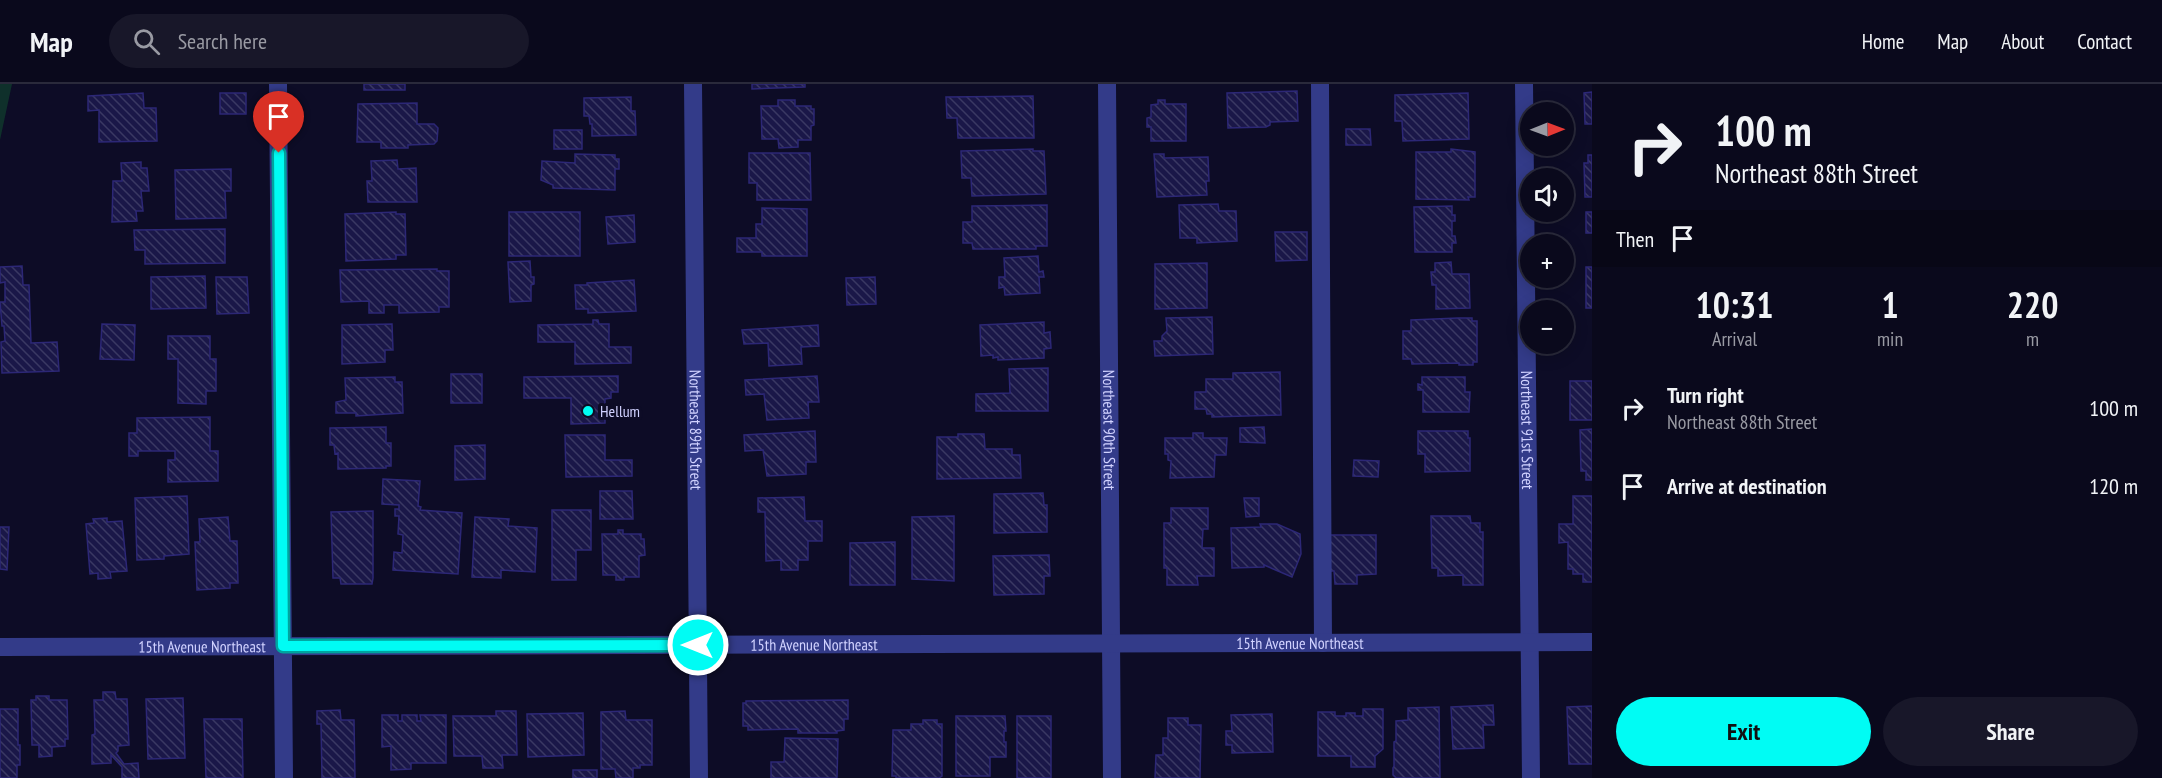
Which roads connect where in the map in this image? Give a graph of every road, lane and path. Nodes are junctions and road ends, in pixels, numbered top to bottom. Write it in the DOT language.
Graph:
graph roads {
  1 [pos="278,84"];
  2 [pos="693,84"];
  3 [pos="1107,84"];
  4 [pos="1320,84"];
  5 [pos="1524,84"];
  6 [pos="1530,642"];
  7 [pos="1592,642"];
  8 [pos="1323,643"];
  9 [pos="1111,644"];
  10 [pos="698,645"];
  11 [pos="283,646"];
  12 [pos="0,647"];
  13 [pos="284,778"];
  14 [pos="699,778"];
  15 [pos="1112,778"];
  16 [pos="1531,778"];
  1 -- 11 [label="street"];
  2 -- 10 [label="street, Northeast 89th Street"];
  3 -- 9 [label="street, Northeast 90th Street"];
  4 -- 8 [label="street"];
  5 -- 6 [label="street, Northeast 91st Street"];
  6 -- 7 [label="street, 15th Avenue Northeast"];
  6 -- 8 [label="street, 15th Avenue Northeast"];
  6 -- 16 [label="street, Northeast 91st Street"];
  8 -- 9 [label="street, 15th Avenue Northeast"];
  9 -- 10 [label="street, 15th Avenue Northeast"];
  9 -- 15 [label="street, Northeast 90th Street"];
  10 -- 11 [label="street, 15th Avenue Northeast"];
  10 -- 14 [label="street, Northeast 89th Street"];
  11 -- 12 [label="street, 15th Avenue Northeast"];
  11 -- 13 [label="street"];
}
